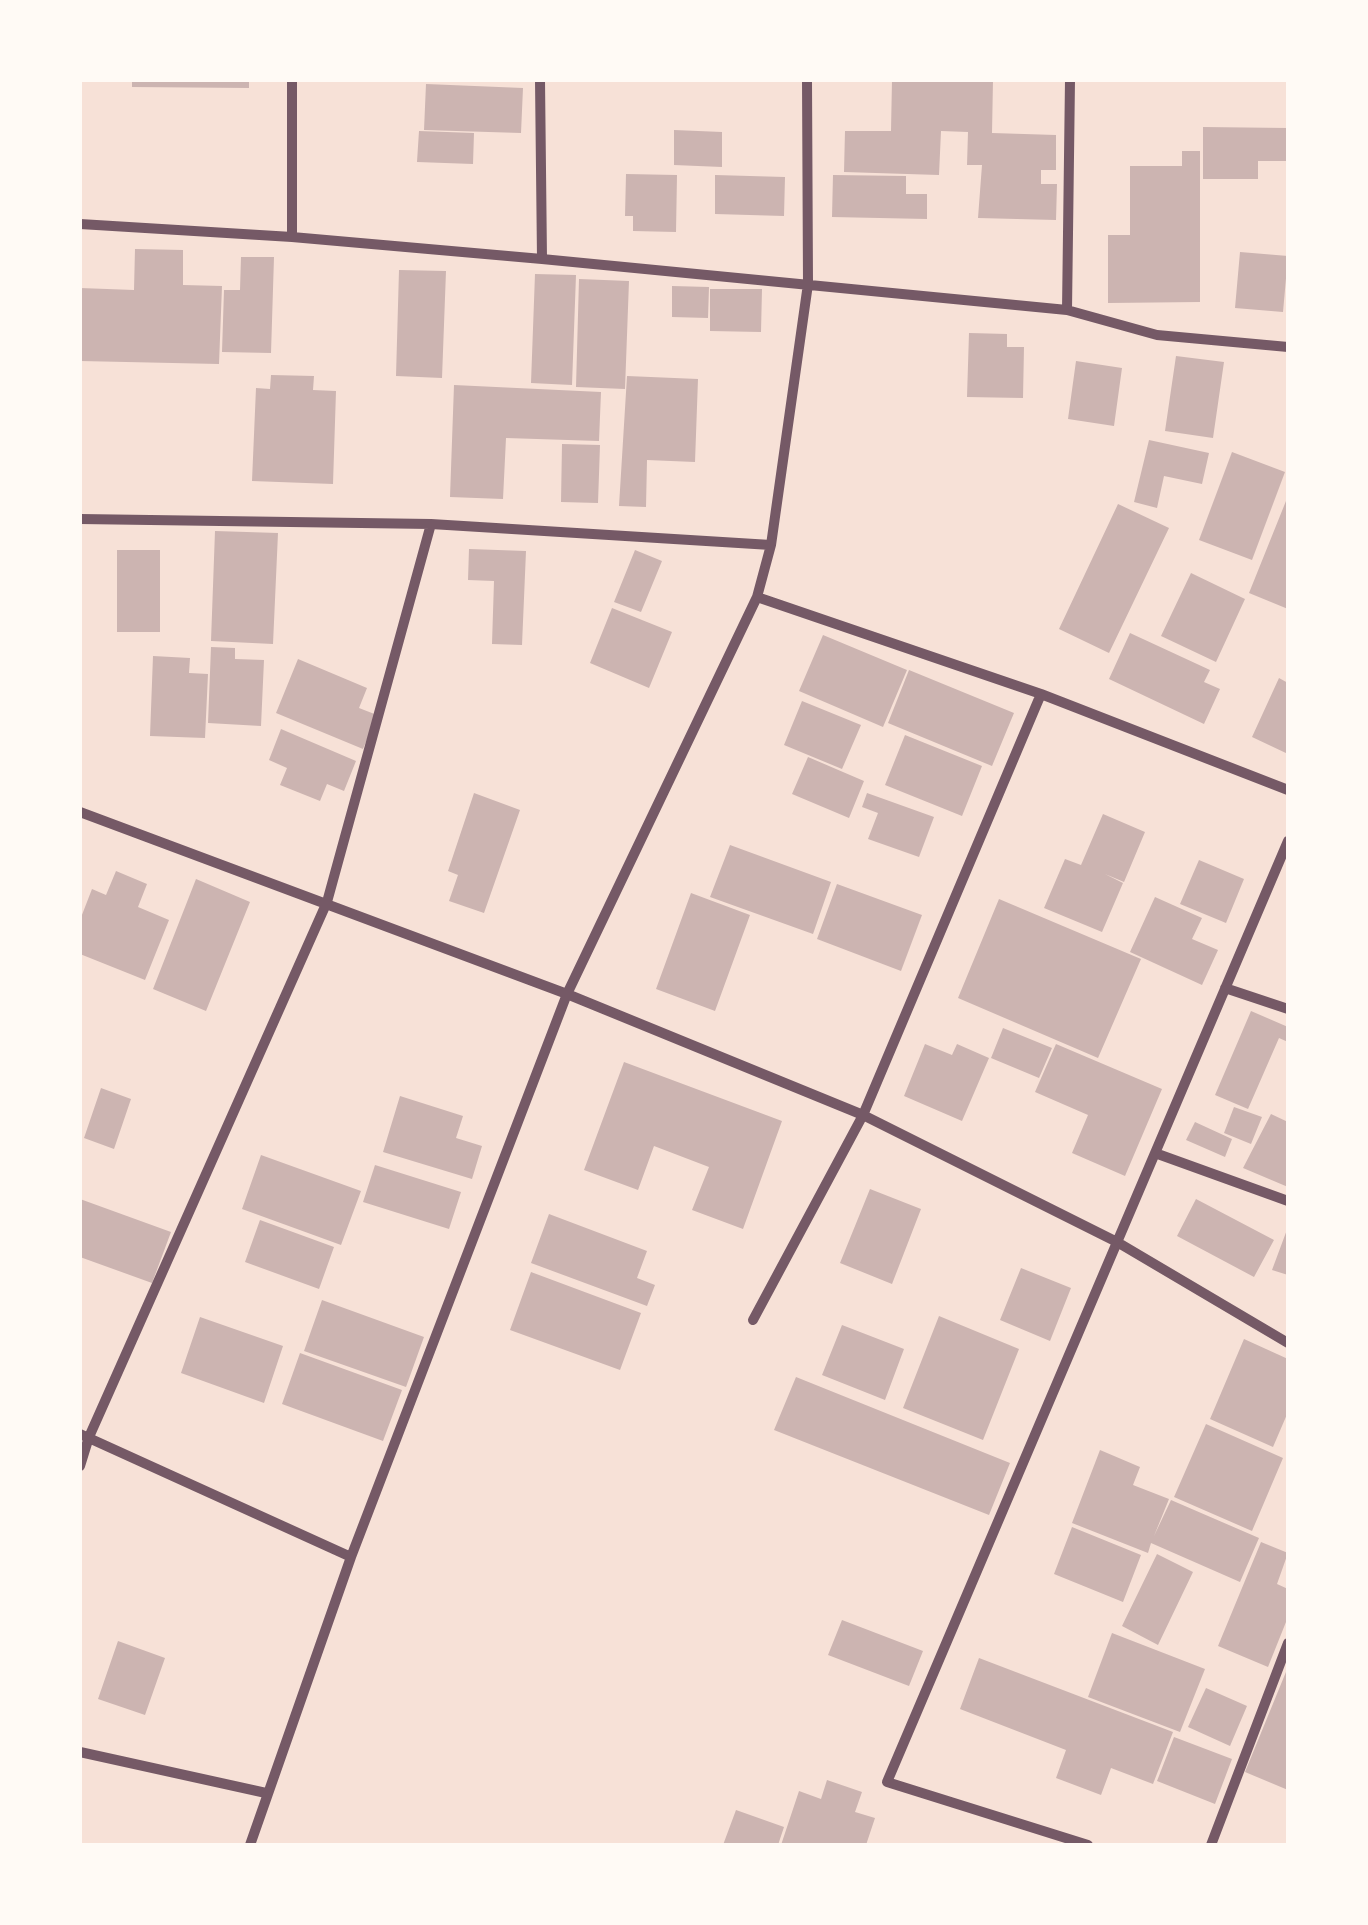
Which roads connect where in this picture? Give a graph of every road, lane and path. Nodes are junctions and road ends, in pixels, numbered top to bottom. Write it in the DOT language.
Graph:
graph roads {
  1 [pos="292,80"];
  2 [pos="540,80"];
  3 [pos="807,80"];
  4 [pos="1070,80"];
  5 [pos="80,224"];
  6 [pos="292,237"];
  7 [pos="542,258"];
  8 [pos="808,284"];
  9 [pos="1067,310"];
  10 [pos="1288,346"];
  11 [pos="80,519"];
  12 [pos="431,524"];
  13 [pos="771,545"];
  14 [pos="757,597"];
  15 [pos="1041,694"];
  16 [pos="1288,790"];
  17 [pos="80,812"];
  18 [pos="1288,841"];
  19 [pos="327,902"];
  20 [pos="1225,988"];
  21 [pos="568,994"];
  22 [pos="1288,1009"];
  23 [pos="863,1115"];
  24 [pos="1155,1153"];
  25 [pos="1288,1201"];
  26 [pos="1117,1242"];
  27 [pos="754,1320"];
  28 [pos="1288,1343"];
  29 [pos="85,1436"];
  30 [pos="80,1466"];
  31 [pos="350,1557"];
  32 [pos="1288,1643"];
  33 [pos="80,1752"];
  34 [pos="266,1793"];
  35 [pos="250,1845"];
  36 [pos="1088,1845"];
  37 [pos="1211,1845"];
  1 -- 6 [label="street"];
  2 -- 7 [label="street"];
  3 -- 8 [label="street"];
  4 -- 9 [label="street"];
  5 -- 6 [label="street"];
  6 -- 7 [label="street"];
  7 -- 8 [label="street"];
  8 -- 9 [label="street"];
  8 -- 13 [label="street"];
  9 -- 10 [label="street"];
  11 -- 12 [label="street"];
  12 -- 13 [label="street"];
  12 -- 19 [label="street"];
  13 -- 14 [label="street"];
  14 -- 15 [label="street"];
  14 -- 21 [label="street"];
  15 -- 16 [label="street"];
  15 -- 23 [label="street"];
  17 -- 19 [label="street"];
  18 -- 20 [label="street"];
  19 -- 21 [label="street"];
  19 -- 29 [label="street"];
  20 -- 22 [label="street"];
  20 -- 24 [label="street"];
  21 -- 23 [label="street"];
  21 -- 31 [label="street"];
  23 -- 26 [label="street"];
  23 -- 27 [label="street"];
  24 -- 25 [label="street"];
  24 -- 26 [label="street"];
  26 -- 28 [label="street"];
  26 -- 36 [label="street"];
  29 -- 30 [label="street"];
  29 -- 31 [label="street"];
  31 -- 34 [label="street"];
  32 -- 37 [label="street"];
  33 -- 34 [label="street"];
  34 -- 35 [label="street"];
}
